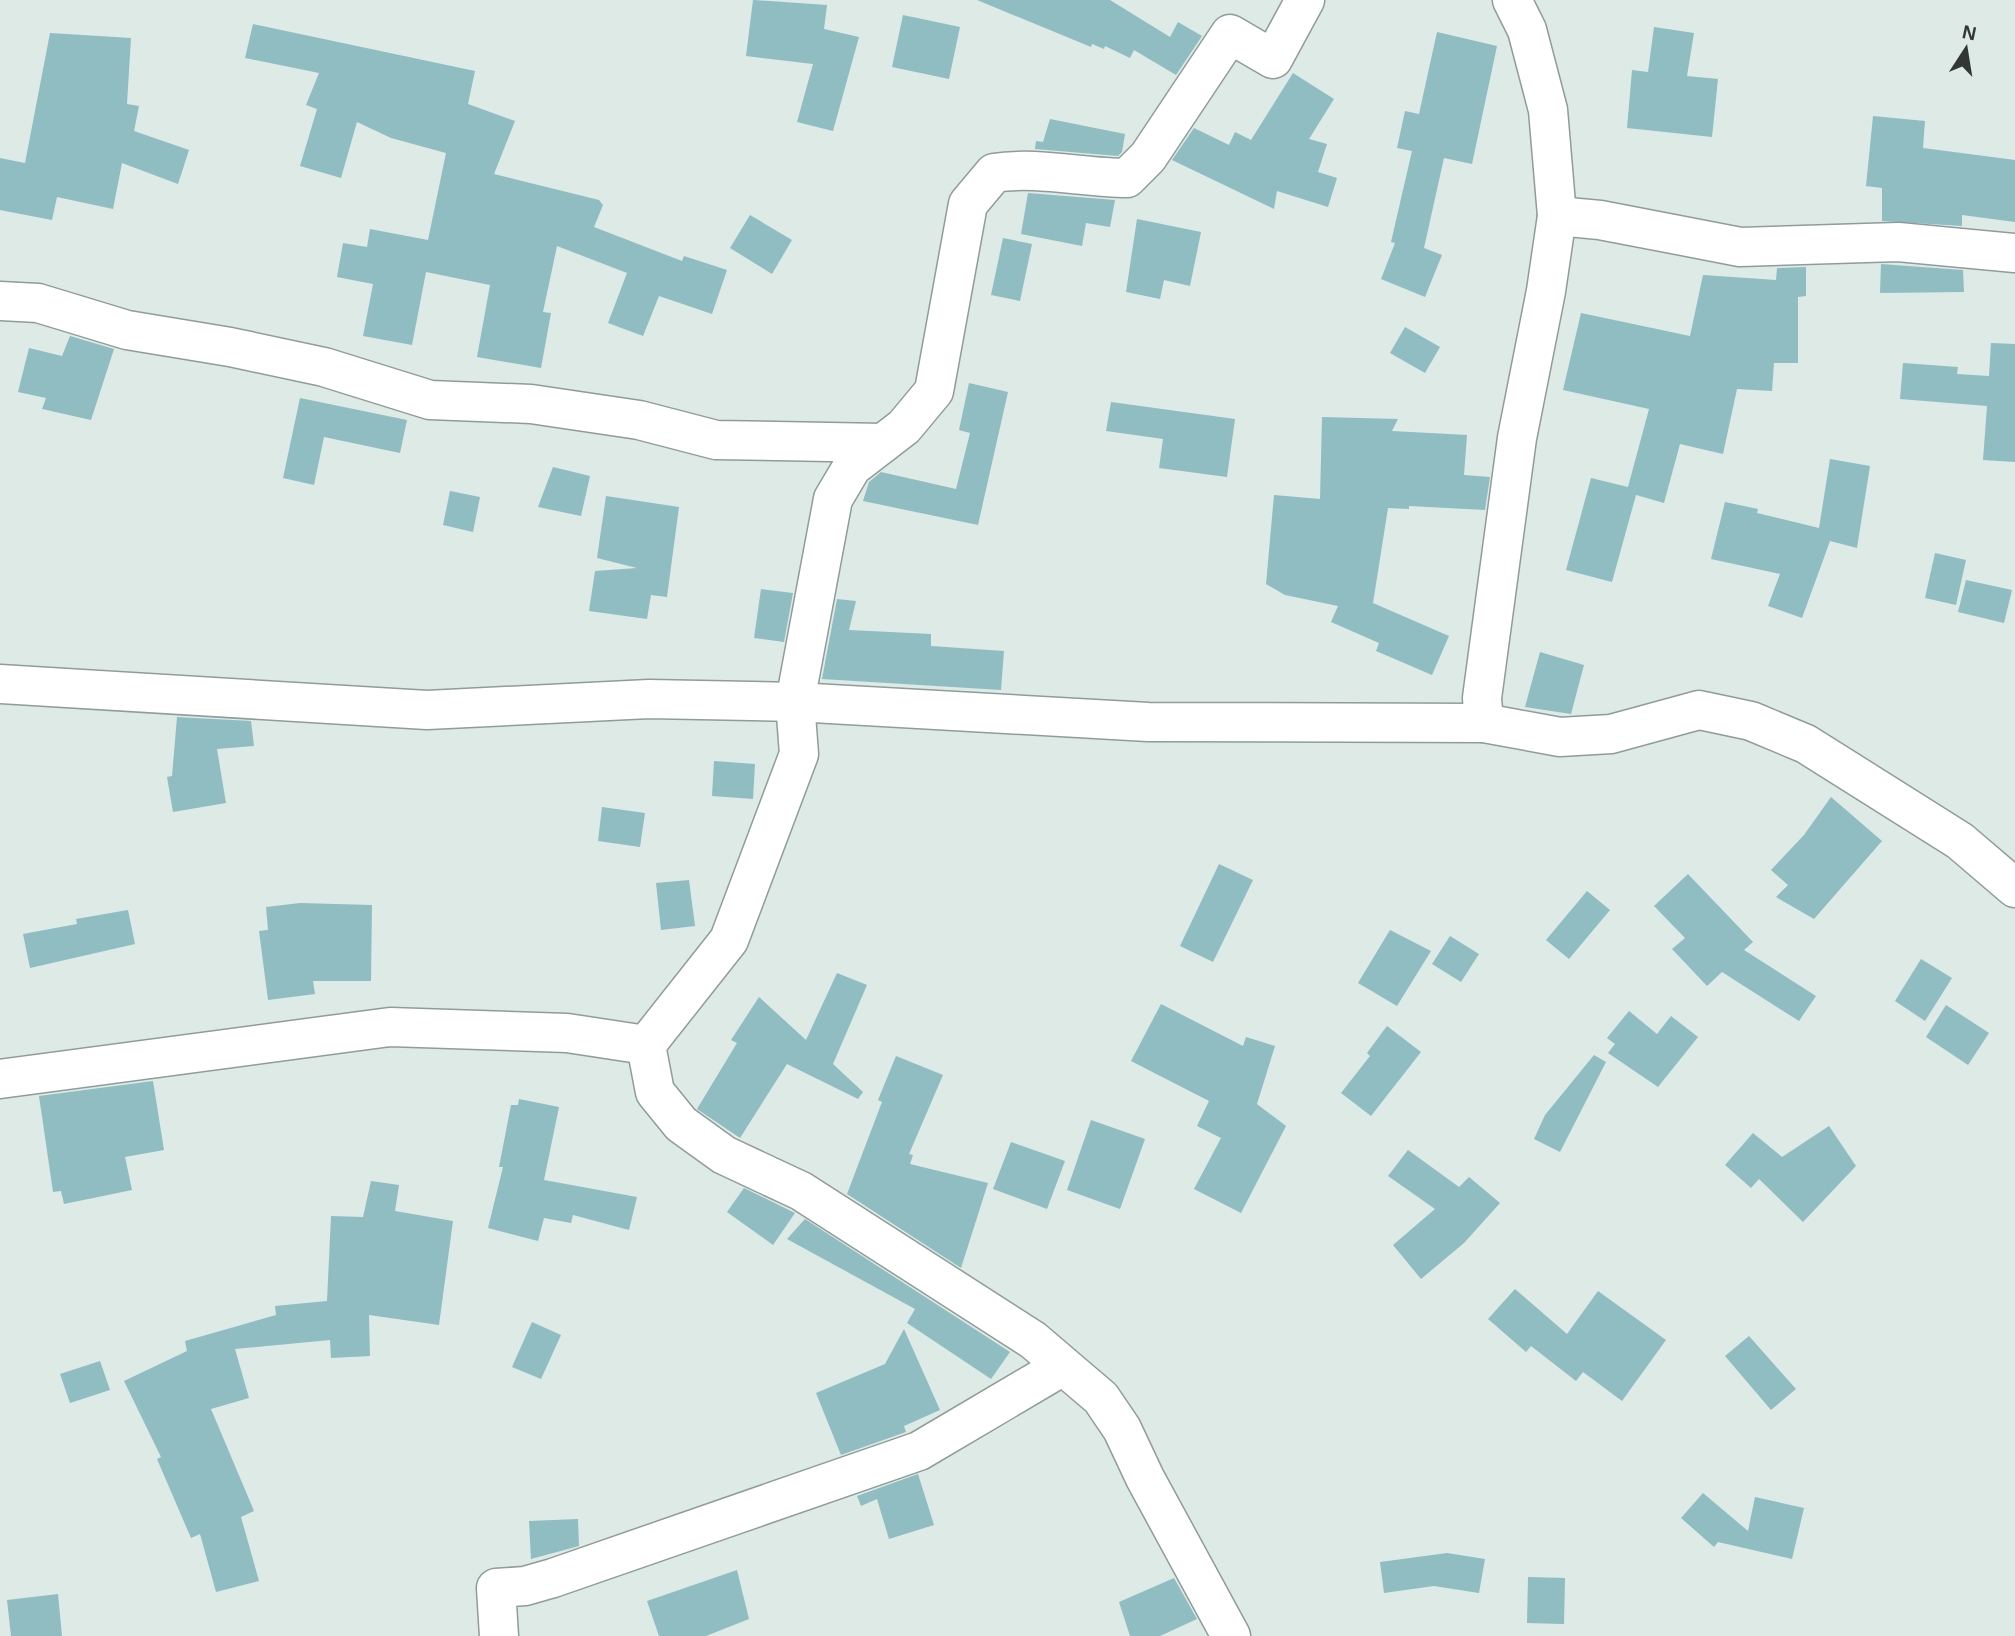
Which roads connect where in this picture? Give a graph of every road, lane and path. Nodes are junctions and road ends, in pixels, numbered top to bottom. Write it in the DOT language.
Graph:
graph roads {
  1 [pos="1305,0"];
  2 [pos="1512,0"];
  3 [pos="1557,216"];
  4 [pos="2015,253"];
  5 [pos="0,301"];
  6 [pos="831,442"];
  7 [pos="883,443"];
  8 [pos="842,479"];
  9 [pos="0,684"];
  10 [pos="795,702"];
  11 [pos="1484,723"];
  12 [pos="2015,888"];
  13 [pos="646,1045"];
  14 [pos="0,1079"];
  15 [pos="1063,1366"];
  16 [pos="499,1636"];
  17 [pos="1231,1636"];
  1 -- 7 [label="street"];
  2 -- 3 [label="street"];
  3 -- 4 [label="street"];
  3 -- 11 [label="street"];
  5 -- 6 [label="street"];
  6 -- 7 [label="street"];
  6 -- 8 [label="street"];
  7 -- 8 [label="street"];
  8 -- 10 [label="street"];
  9 -- 10 [label="street"];
  10 -- 11 [label="street"];
  10 -- 13 [label="street"];
  11 -- 12 [label="street"];
  13 -- 14 [label="street"];
  13 -- 15 [label="street"];
  15 -- 16 [label="street"];
  15 -- 17 [label="street"];
}
